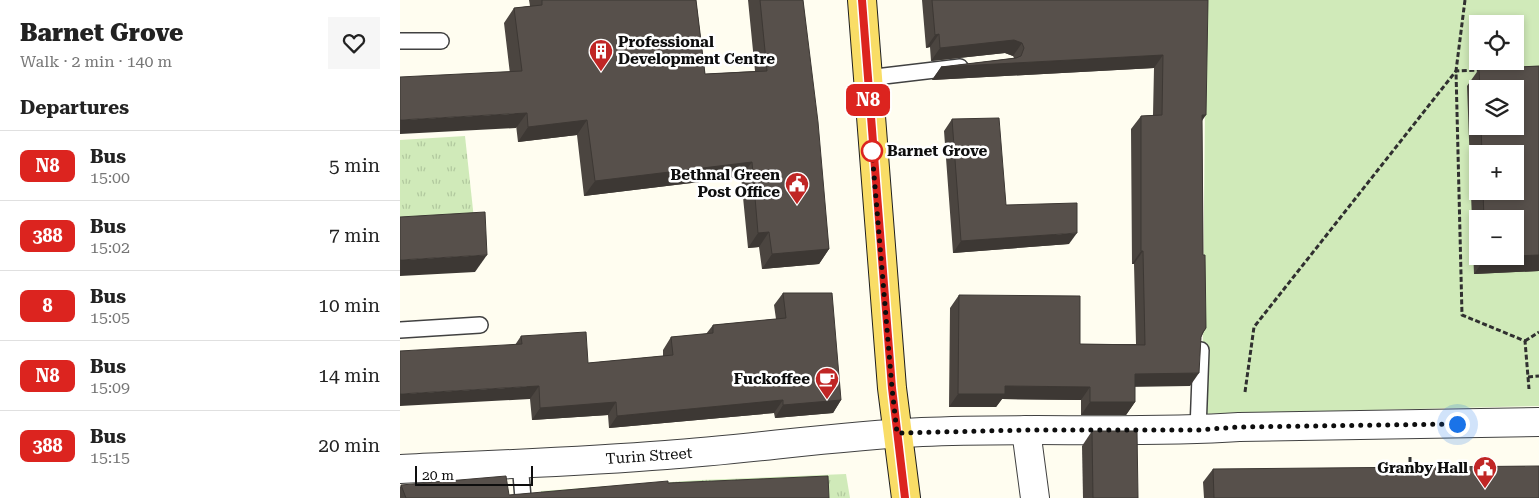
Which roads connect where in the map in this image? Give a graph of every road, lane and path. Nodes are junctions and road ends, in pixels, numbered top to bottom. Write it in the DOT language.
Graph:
graph roads {
  1 [pos="862,0"];
  2 [pos="1465,0"];
  3 [pos="400,41"];
  4 [pos="441,41"];
  5 [pos="979,65"];
  6 [pos="1483,70"];
  7 [pos="1456,71"];
  8 [pos="867,78"];
  9 [pos="480,324"];
  10 [pos="400,330"];
  11 [pos="1539,332"];
  12 [pos="1526,341"];
  13 [pos="1201,350"];
  14 [pos="1539,376"];
  15 [pos="1528,377"];
  16 [pos="1536,422"];
  17 [pos="1239,427"];
  18 [pos="1026,430"];
  19 [pos="1198,430"];
  20 [pos="897,433"];
  21 [pos="520,463"];
  22 [pos="400,470"];
  23 [pos="523,498"];
  24 [pos="906,498"];
  25 [pos="1035,498"];
  1 -- 8 [label="main road"];
  2 -- 7 [label="path"];
  3 -- 4 [label="lane"];
  5 -- 8 [label="lane"];
  6 -- 7 [label="path"];
  7 -- 12 [label="path"];
  7 -- 17 [label="path"];
  8 -- 20 [label="main road"];
  9 -- 10 [label="lane"];
  11 -- 12 [label="path"];
  12 -- 15 [label="path"];
  13 -- 19 [label="lane"];
  14 -- 15 [label="path"];
  15 -- 16 [label="path"];
  16 -- 17 [label="street, Turin Street"];
  17 -- 19 [label="street, Turin Street"];
  18 -- 19 [label="street, Turin Street"];
  18 -- 20 [label="street, Turin Street"];
  18 -- 25 [label="street"];
  20 -- 21 [label="street, Turin Street"];
  20 -- 24 [label="main road"];
  21 -- 22 [label="street, Turin Street"];
  21 -- 23 [label="lane"];
}
